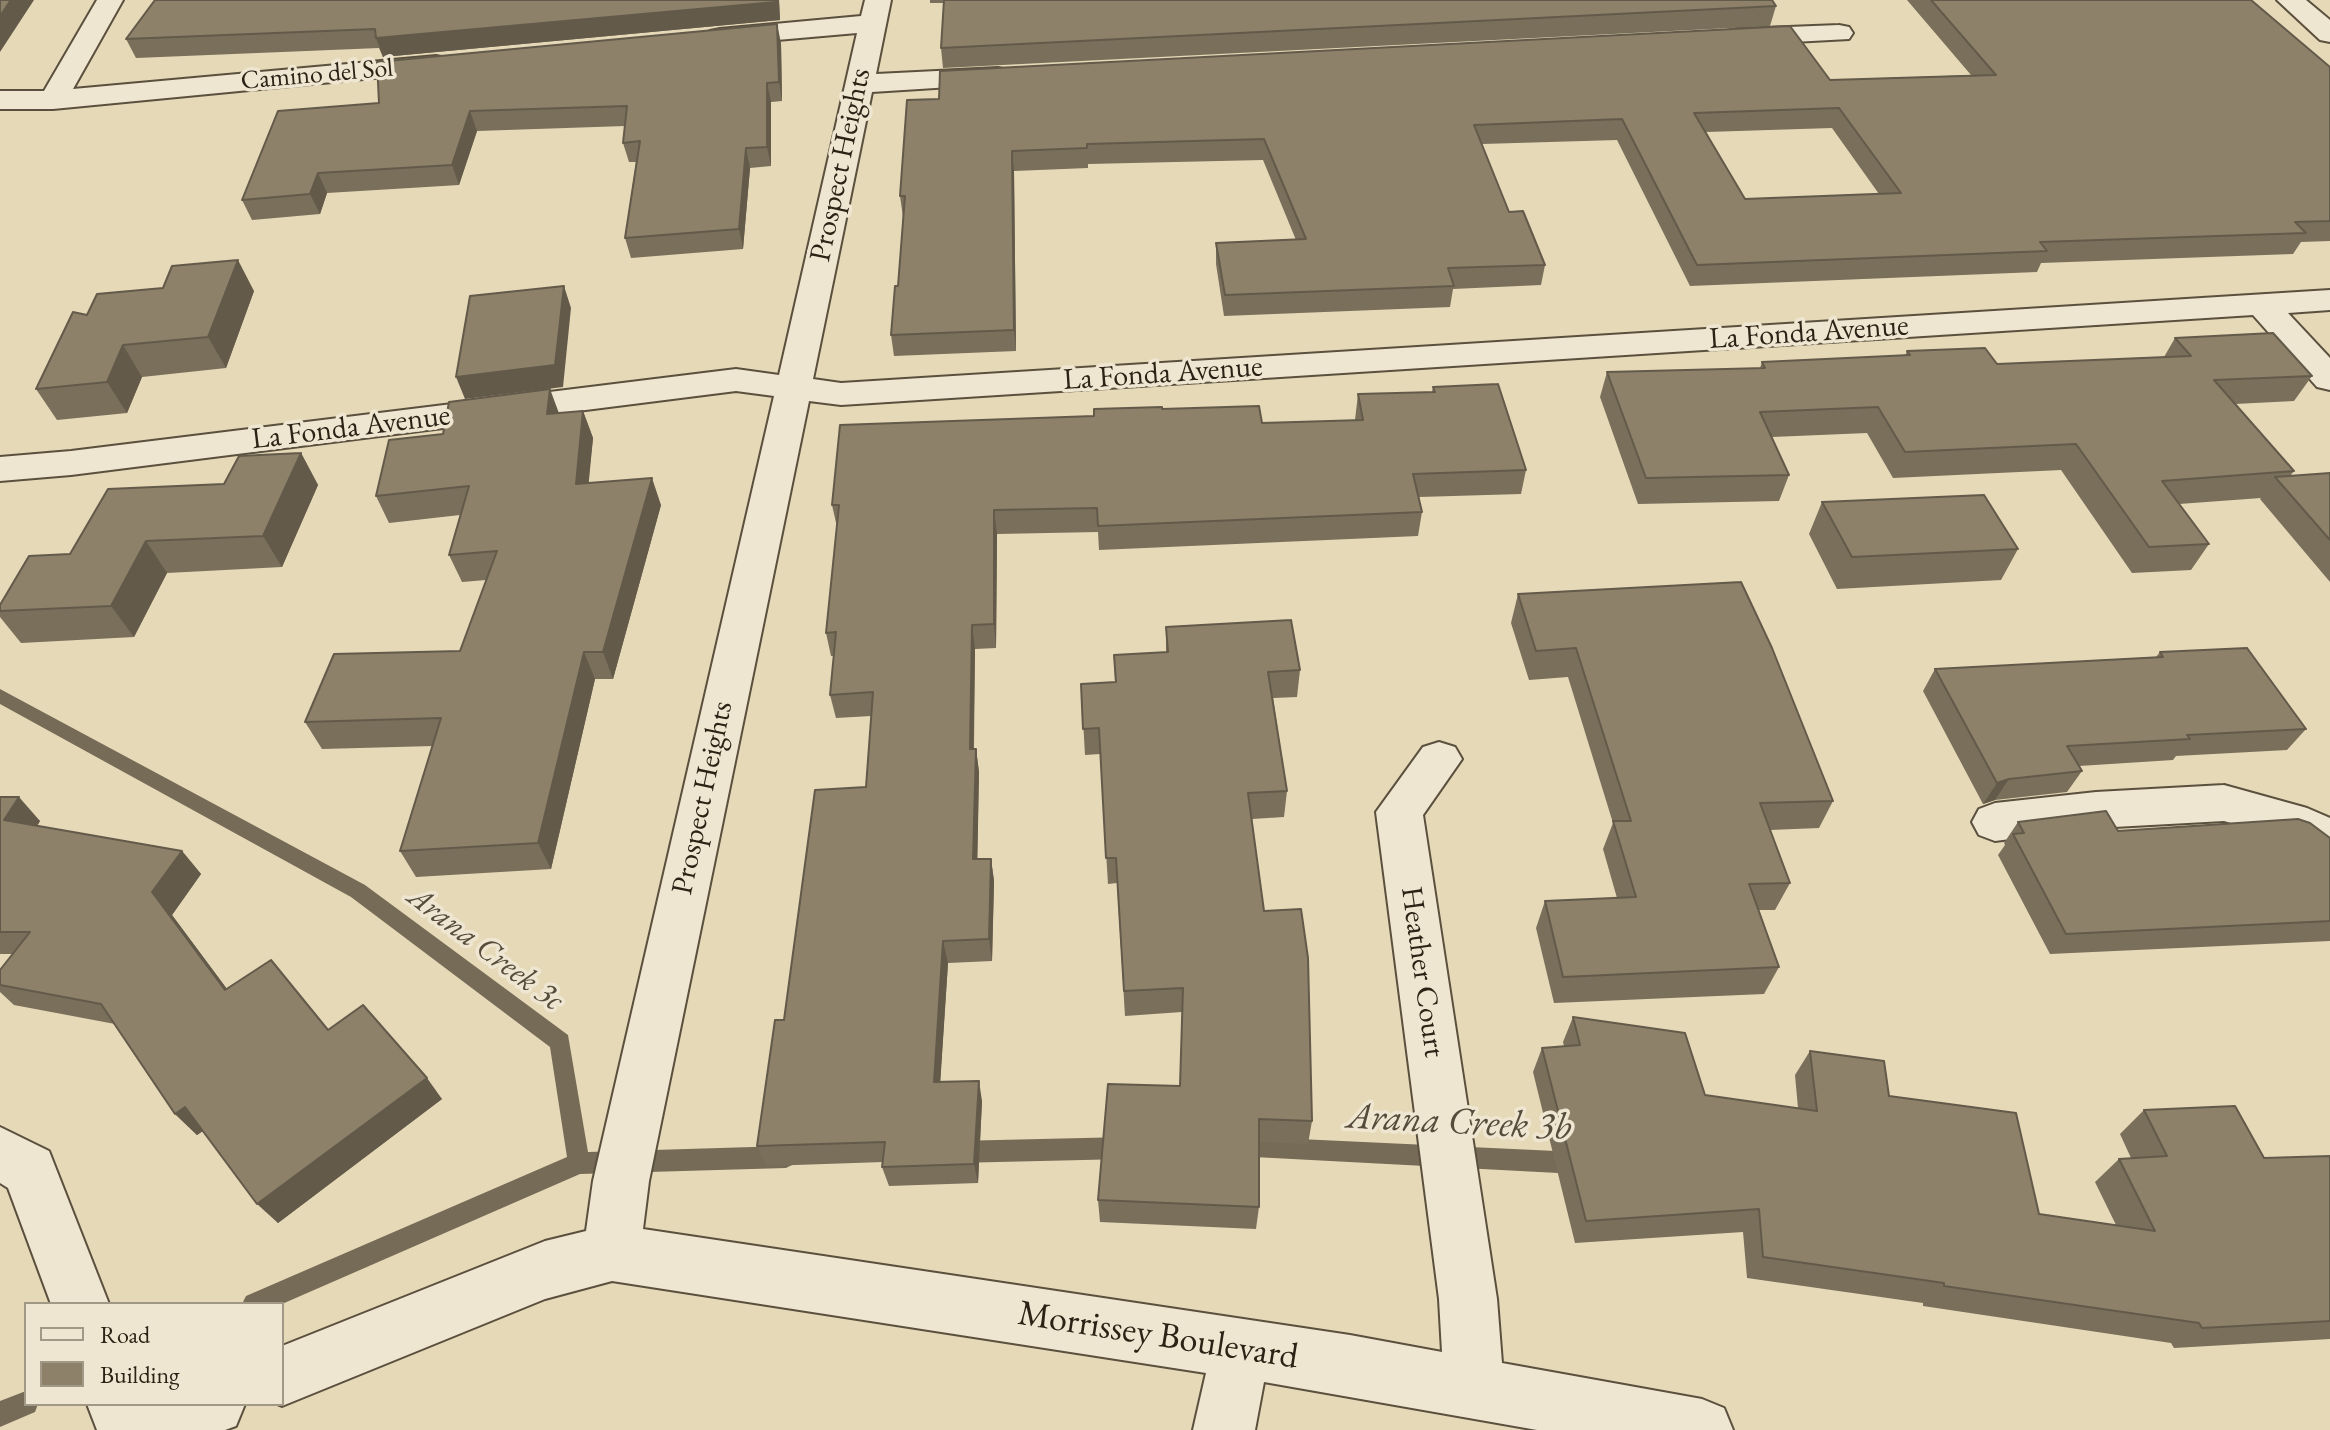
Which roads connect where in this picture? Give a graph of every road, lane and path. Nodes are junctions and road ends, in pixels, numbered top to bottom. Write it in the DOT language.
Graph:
graph roads {
  1 [pos="110,0"];
  2 [pos="2290,0"];
  3 [pos="875,12"];
  4 [pos="1831,22"];
  5 [pos="2330,34"];
  6 [pos="1714,39"];
  7 [pos="686,41"];
  8 [pos="468,61"];
  9 [pos="1017,75"];
  10 [pos="858,84"];
  11 [pos="0,100"];
  12 [pos="53,100"];
  13 [pos="2330,300"];
  14 [pos="2261,304"];
  15 [pos="2330,379"];
  16 [pos="791,389"];
  17 [pos="0,469"];
  18 [pos="1439,759"];
  19 [pos="1995,822"];
  20 [pos="2330,844"];
  21 [pos="0,1153"];
  22 [pos="612,1253"];
  23 [pos="79,1302"];
  24 [pos="1241,1349"];
  25 [pos="284,1375"];
  26 [pos="1474,1388"];
  27 [pos="119,1406"];
  28 [pos="209,1406"];
  29 [pos="128,1430"];
  30 [pos="150,1430"];
  31 [pos="1224,1430"];
  32 [pos="1702,1430"];
  1 -- 12 [label="street"];
  2 -- 5 [label="street"];
  3 -- 7 [label="street"];
  3 -- 10 [label="street, Prospect Heights"];
  4 -- 6 [label="street"];
  8 -- 12 [label="street, Camino del Sol"];
  9 -- 10 [label="street"];
  10 -- 16 [label="street, Prospect Heights"];
  11 -- 12 [label="street, Camino del Sol"];
  13 -- 14 [label="street, La Fonda Avenue"];
  14 -- 15 [label="street"];
  14 -- 16 [label="street, La Fonda Avenue"];
  16 -- 17 [label="street, La Fonda Avenue"];
  16 -- 22 [label="street, Prospect Heights"];
  18 -- 26 [label="street, Heather Court"];
  19 -- 20 [label="street"];
  21 -- 23 [label="street"];
  22 -- 24 [label="street, Morrissey Boulevard"];
  22 -- 25 [label="street"];
  24 -- 26 [label="street, Morrissey Boulevard"];
  24 -- 31 [label="street"];
  26 -- 32 [label="street, Morrissey Boulevard"];
  27 -- 29 [label="street"];
  28 -- 30 [label="street"];
}
